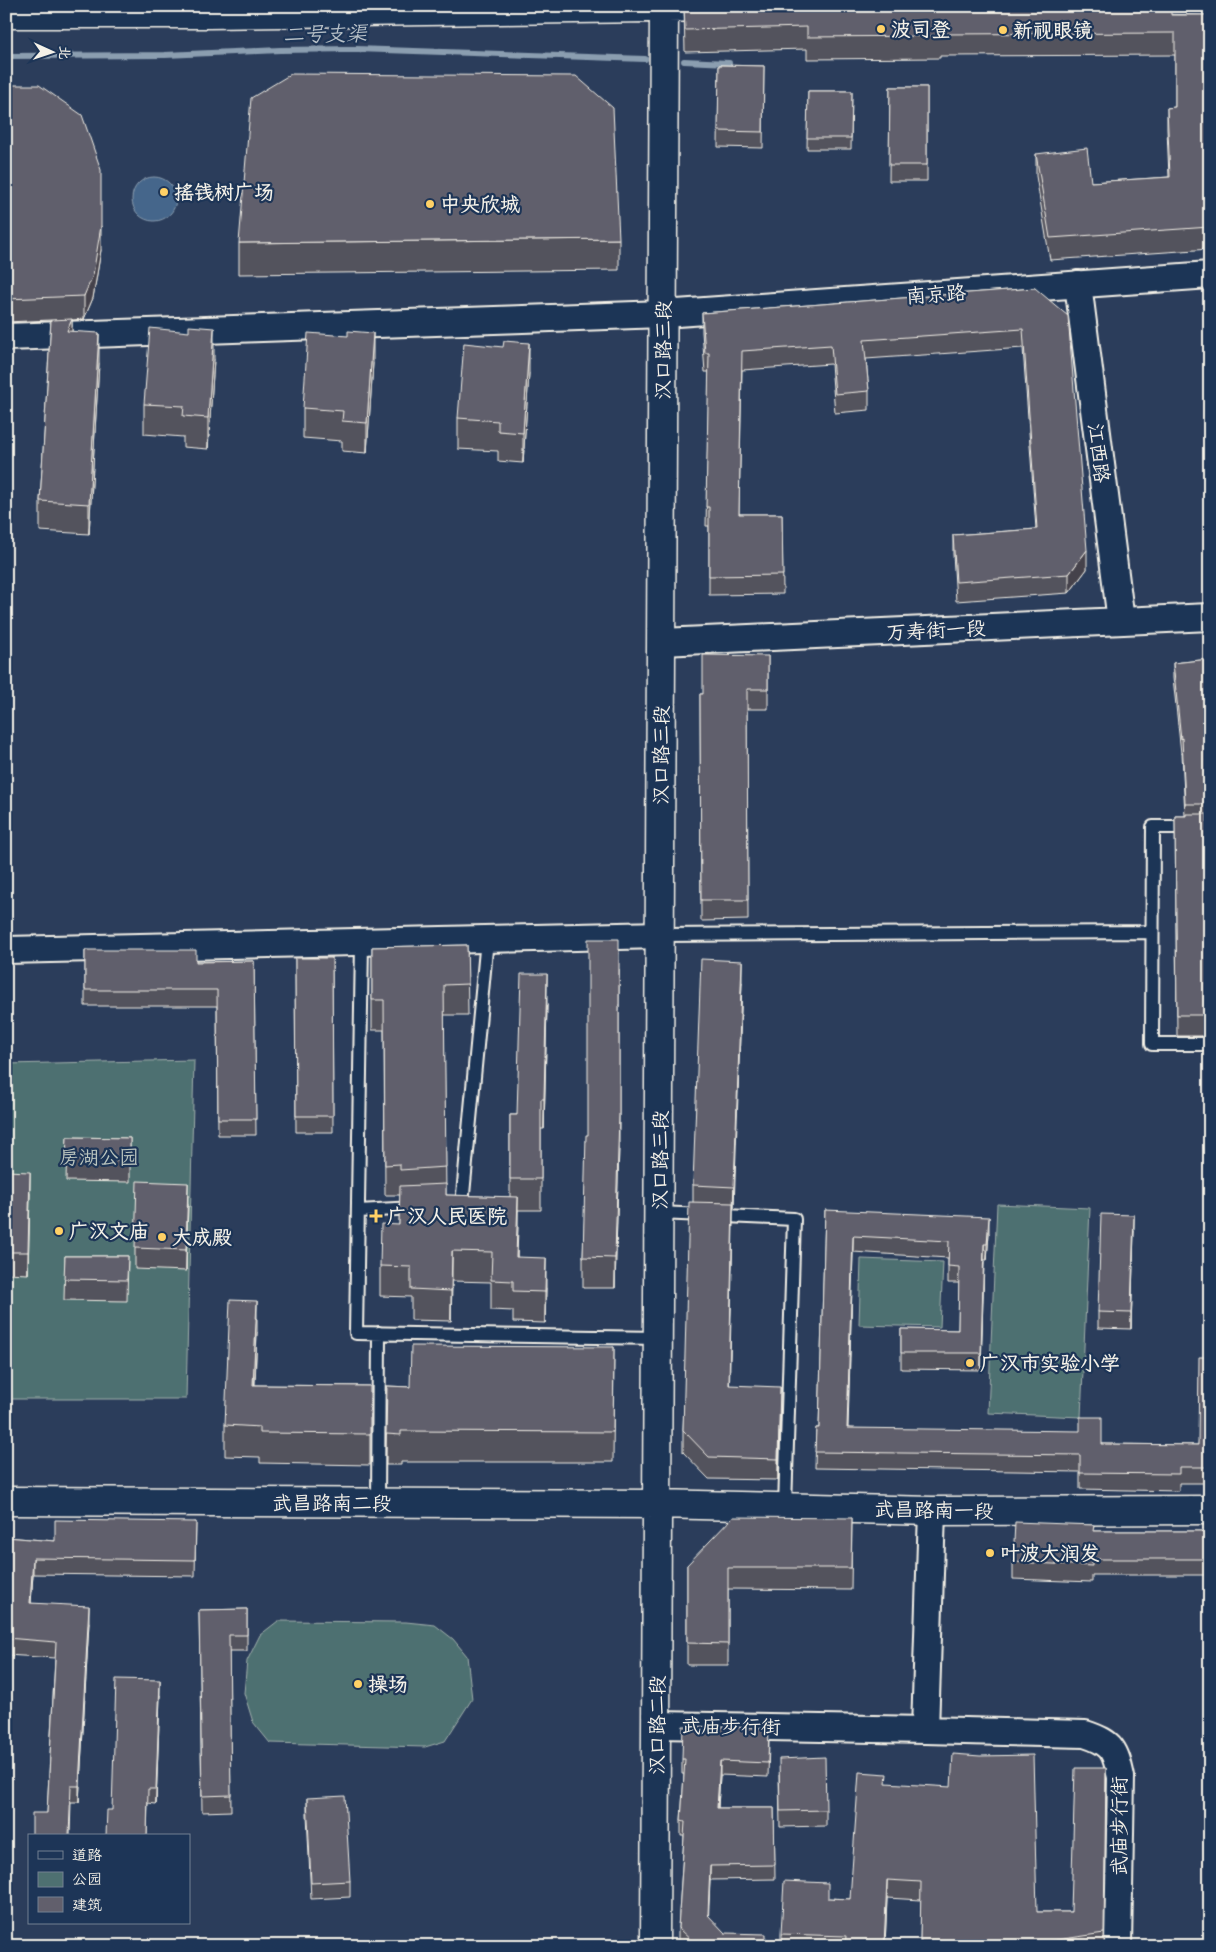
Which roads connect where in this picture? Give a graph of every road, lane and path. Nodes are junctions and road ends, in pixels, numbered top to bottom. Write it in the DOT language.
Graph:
graph roads {
  1 [pos="664,7"];
  2 [pos="743,7"];
  3 [pos="6,14"];
  4 [pos="1210,275"];
  5 [pos="1078,284"];
  6 [pos="663,314"];
  7 [pos="6,337"];
  8 [pos="1210,617"];
  9 [pos="1121,621"];
  10 [pos="662,642"];
  11 [pos="1210,827"];
  12 [pos="1152,932"];
  13 [pos="661,935"];
  14 [pos="486,939"];
  15 [pos="362,942"];
  16 [pos="6,950"];
  17 [pos="1210,1044"];
  18 [pos="443,1206"];
  19 [pos="424,1207"];
  20 [pos="358,1210"];
  21 [pos="659,1213"];
  22 [pos="380,1333"];
  23 [pos="659,1338"];
  24 [pos="6,1501"];
  25 [pos="378,1503"];
  26 [pos="658,1504"];
  27 [pos="785,1507"];
  28 [pos="1210,1510"];
  29 [pos="932,1511"];
  30 [pos="657,1725"];
  31 [pos="925,1730"];
  32 [pos="655,1946"];
  33 [pos="1118,1946"];
  1 -- 2 [label="street"];
  1 -- 3 [label="street"];
  1 -- 6 [label="street, 汉口路三段"];
  4 -- 5 [label="street, 南京路"];
  5 -- 6 [label="street, 南京路"];
  5 -- 9 [label="street, 江西路"];
  6 -- 7 [label="street, 南京路"];
  6 -- 10 [label="street, 汉口路三段"];
  8 -- 9 [label="street, 万寿街一段"];
  9 -- 10 [label="street, 万寿街一段"];
  10 -- 13 [label="street, 汉口路三段"];
  11 -- 12 [label="lane"];
  12 -- 13 [label="lane"];
  12 -- 17 [label="lane"];
  13 -- 14 [label="street"];
  13 -- 21 [label="street, 汉口路三段"];
  14 -- 15 [label="street"];
  14 -- 18 [label="lane"];
  15 -- 16 [label="street"];
  15 -- 20 [label="lane"];
  19 -- 20 [label="lane"];
  20 -- 22 [label="lane"];
  21 -- 23 [label="street, 汉口路三段"];
  21 -- 27 [label="lane"];
  22 -- 23 [label="lane"];
  22 -- 25 [label="lane"];
  23 -- 26 [label="street, 汉口路三段"];
  24 -- 25 [label="street, 武昌路南二段"];
  25 -- 26 [label="street, 武昌路南二段"];
  26 -- 27 [label="street, 武昌路南一段"];
  26 -- 30 [label="street, 汉口路二段"];
  27 -- 29 [label="street, 武昌路南一段"];
  28 -- 29 [label="street, 武昌路南一段"];
  29 -- 31 [label="street"];
  30 -- 31 [label="street, 武庙步行街"];
  30 -- 32 [label="street, 汉口路二段"];
  31 -- 33 [label="street, 武庙步行街"];
}
